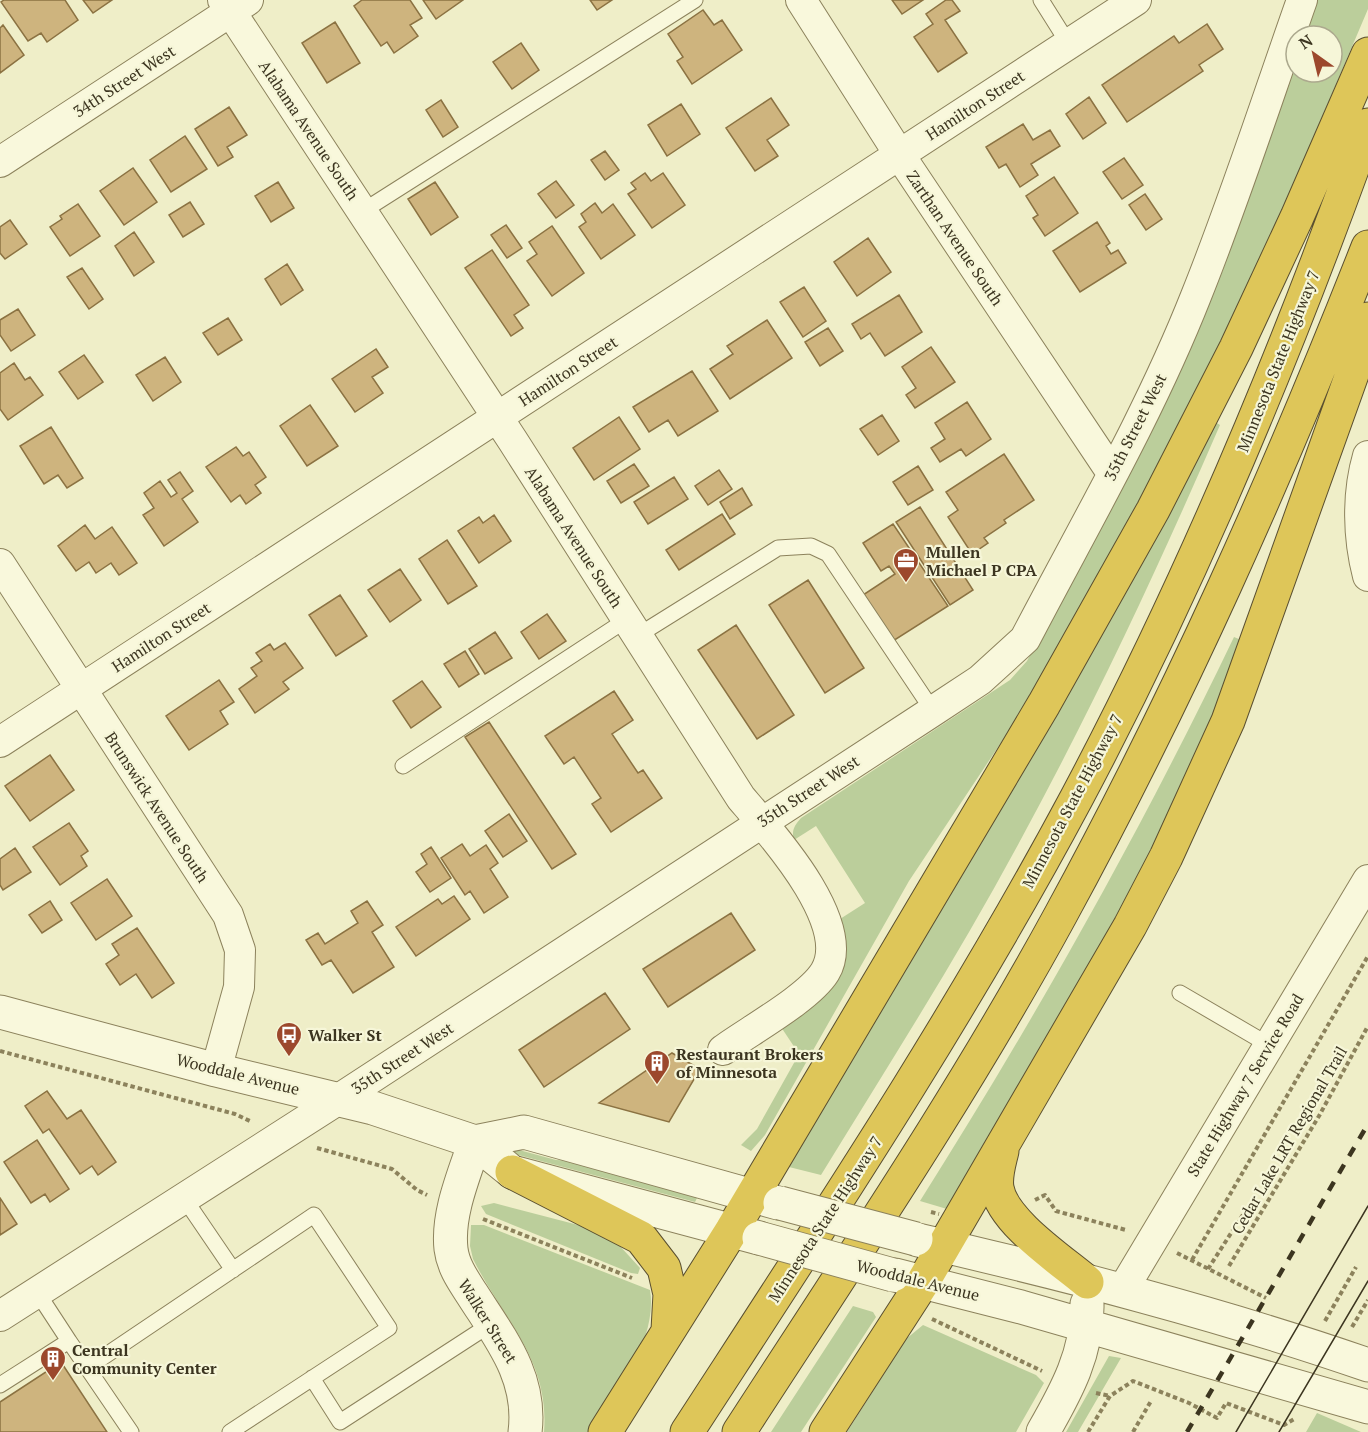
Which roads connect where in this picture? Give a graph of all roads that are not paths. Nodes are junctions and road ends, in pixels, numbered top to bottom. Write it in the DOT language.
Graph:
graph roads {
  1 [pos="695,0"];
  2 [pos="801,0"];
  3 [pos="1041,0"];
  4 [pos="1136,0"];
  5 [pos="234,4"];
  6 [pos="1295,5"];
  7 [pos="1068,43"];
  8 [pos="1368,54"];
  9 [pos="1368,124"];
  10 [pos="899,154"];
  11 [pos="0,162"];
  12 [pos="363,211"];
  13 [pos="1368,247"];
  14 [pos="1368,319"];
  15 [pos="497,417"];
  16 [pos="1368,456"];
  17 [pos="1112,473"];
  18 [pos="0,564"];
  19 [pos="1368,576"];
  20 [pos="632,628"];
  21 [pos="81,690"];
  22 [pos="933,711"];
  23 [pos="0,742"];
  24 [pos="403,766"];
  25 [pos="761,821"];
  26 [pos="1368,880"];
  27 [pos="1180,993"];
  28 [pos="5,1018"];
  29 [pos="1269,1045"];
  30 [pos="723,1050"];
  31 [pos="216,1070"];
  32 [pos="339,1099"];
  33 [pos="1007,1134"];
  34 [pos="475,1142"];
  35 [pos="512,1172"];
  36 [pos="184,1198"];
  37 [pos="766,1199"];
  38 [pos="745,1234"];
  39 [pos="930,1243"];
  40 [pos="233,1270"];
  41 [pos="908,1278"];
  42 [pos="1087,1282"];
  43 [pos="1122,1291"];
  44 [pos="37,1292"];
  45 [pos="0,1316"];
  46 [pos="491,1324"];
  47 [pos="1087,1325"];
  48 [pos="668,1330"];
  49 [pos="69,1341"];
  50 [pos="1368,1365"];
  51 [pos="87,1368"];
  52 [pos="312,1378"];
  53 [pos="0,1385"];
  54 [pos="1368,1407"];
  55 [pos="131,1432"];
  56 [pos="230,1432"];
  57 [pos="525,1432"];
  58 [pos="605,1432"];
  59 [pos="687,1432"];
  60 [pos="739,1432"];
  61 [pos="826,1432"];
  62 [pos="1043,1432"];
  1 -- 12 [label="lane"];
  2 -- 10 [label="street, Zarthan Avenue South"];
  3 -- 7 [label="lane"];
  4 -- 7 [label="street, Hamilton Street"];
  5 -- 11 [label="street, 34th Street West"];
  5 -- 12 [label="street, Alabama Avenue South"];
  6 -- 17 [label="street, 35th Street West"];
  7 -- 10 [label="street, Hamilton Street"];
  8 -- 37 [label="highway"];
  9 -- 59 [label="highway, Minnesota State Highway 7"];
  10 -- 15 [label="street, Hamilton Street"];
  10 -- 17 [label="street, Zarthan Avenue South"];
  12 -- 15 [label="street, Alabama Avenue South"];
  13 -- 60 [label="highway"];
  14 -- 33 [label="highway"];
  15 -- 20 [label="street, Alabama Avenue South"];
  15 -- 21 [label="street, Hamilton Street"];
  16 -- 19 [label="street"];
  17 -- 22 [label="street, 35th Street West"];
  18 -- 21 [label="street, Brunswick Avenue South"];
  20 -- 22 [label="lane"];
  20 -- 24 [label="lane"];
  20 -- 25 [label="street, Alabama Avenue South"];
  21 -- 23 [label="street, Hamilton Street"];
  21 -- 31 [label="street, Brunswick Avenue South"];
  22 -- 25 [label="street, 35th Street West"];
  25 -- 30 [label="street, Alabama Avenue South"];
  25 -- 32 [label="street, 35th Street West"];
  26 -- 29 [label="street, State Highway 7 Service Road"];
  27 -- 29 [label="lane"];
  28 -- 31 [label="street, Wooddale Avenue"];
  29 -- 43 [label="street, State Highway 7 Service Road"];
  31 -- 32 [label="street, Wooddale Avenue"];
  32 -- 34 [label="street, Wooddale Avenue"];
  32 -- 36 [label="street, 35th Street West"];
  33 -- 39 [label="highway"];
  33 -- 42 [label="highway"];
  34 -- 35 [label="street, Wooddale Avenue"];
  34 -- 37 [label="street, Wooddale Avenue"];
  34 -- 46 [label="street, Walker Street"];
  35 -- 38 [label="street, Wooddale Avenue"];
  35 -- 48 [label="highway"];
  36 -- 40 [label="lane"];
  36 -- 44 [label="street, 35th Street West"];
  37 -- 38 [label="highway"];
  37 -- 39 [label="street, Wooddale Avenue, bridge"];
  38 -- 41 [label="street, Wooddale Avenue, bridge"];
  38 -- 48 [label="highway"];
  39 -- 41 [label="highway"];
  39 -- 42 [label="street, Wooddale Avenue"];
  40 -- 51 [label="lane"];
  40 -- 52 [label="lane"];
  41 -- 47 [label="street, Wooddale Avenue"];
  41 -- 61 [label="highway"];
  42 -- 43 [label="street, Wooddale Avenue"];
  42 -- 47 [label="street"];
  43 -- 50 [label="street, Wooddale Avenue"];
  44 -- 45 [label="street, 35th Street West"];
  44 -- 49 [label="lane"];
  46 -- 52 [label="lane"];
  46 -- 57 [label="street, Walker Street"];
  47 -- 54 [label="street, Wooddale Avenue"];
  47 -- 62 [label="street"];
  48 -- 58 [label="highway"];
  49 -- 51 [label="lane"];
  49 -- 53 [label="lane"];
  51 -- 55 [label="lane"];
  52 -- 56 [label="lane"];
}
